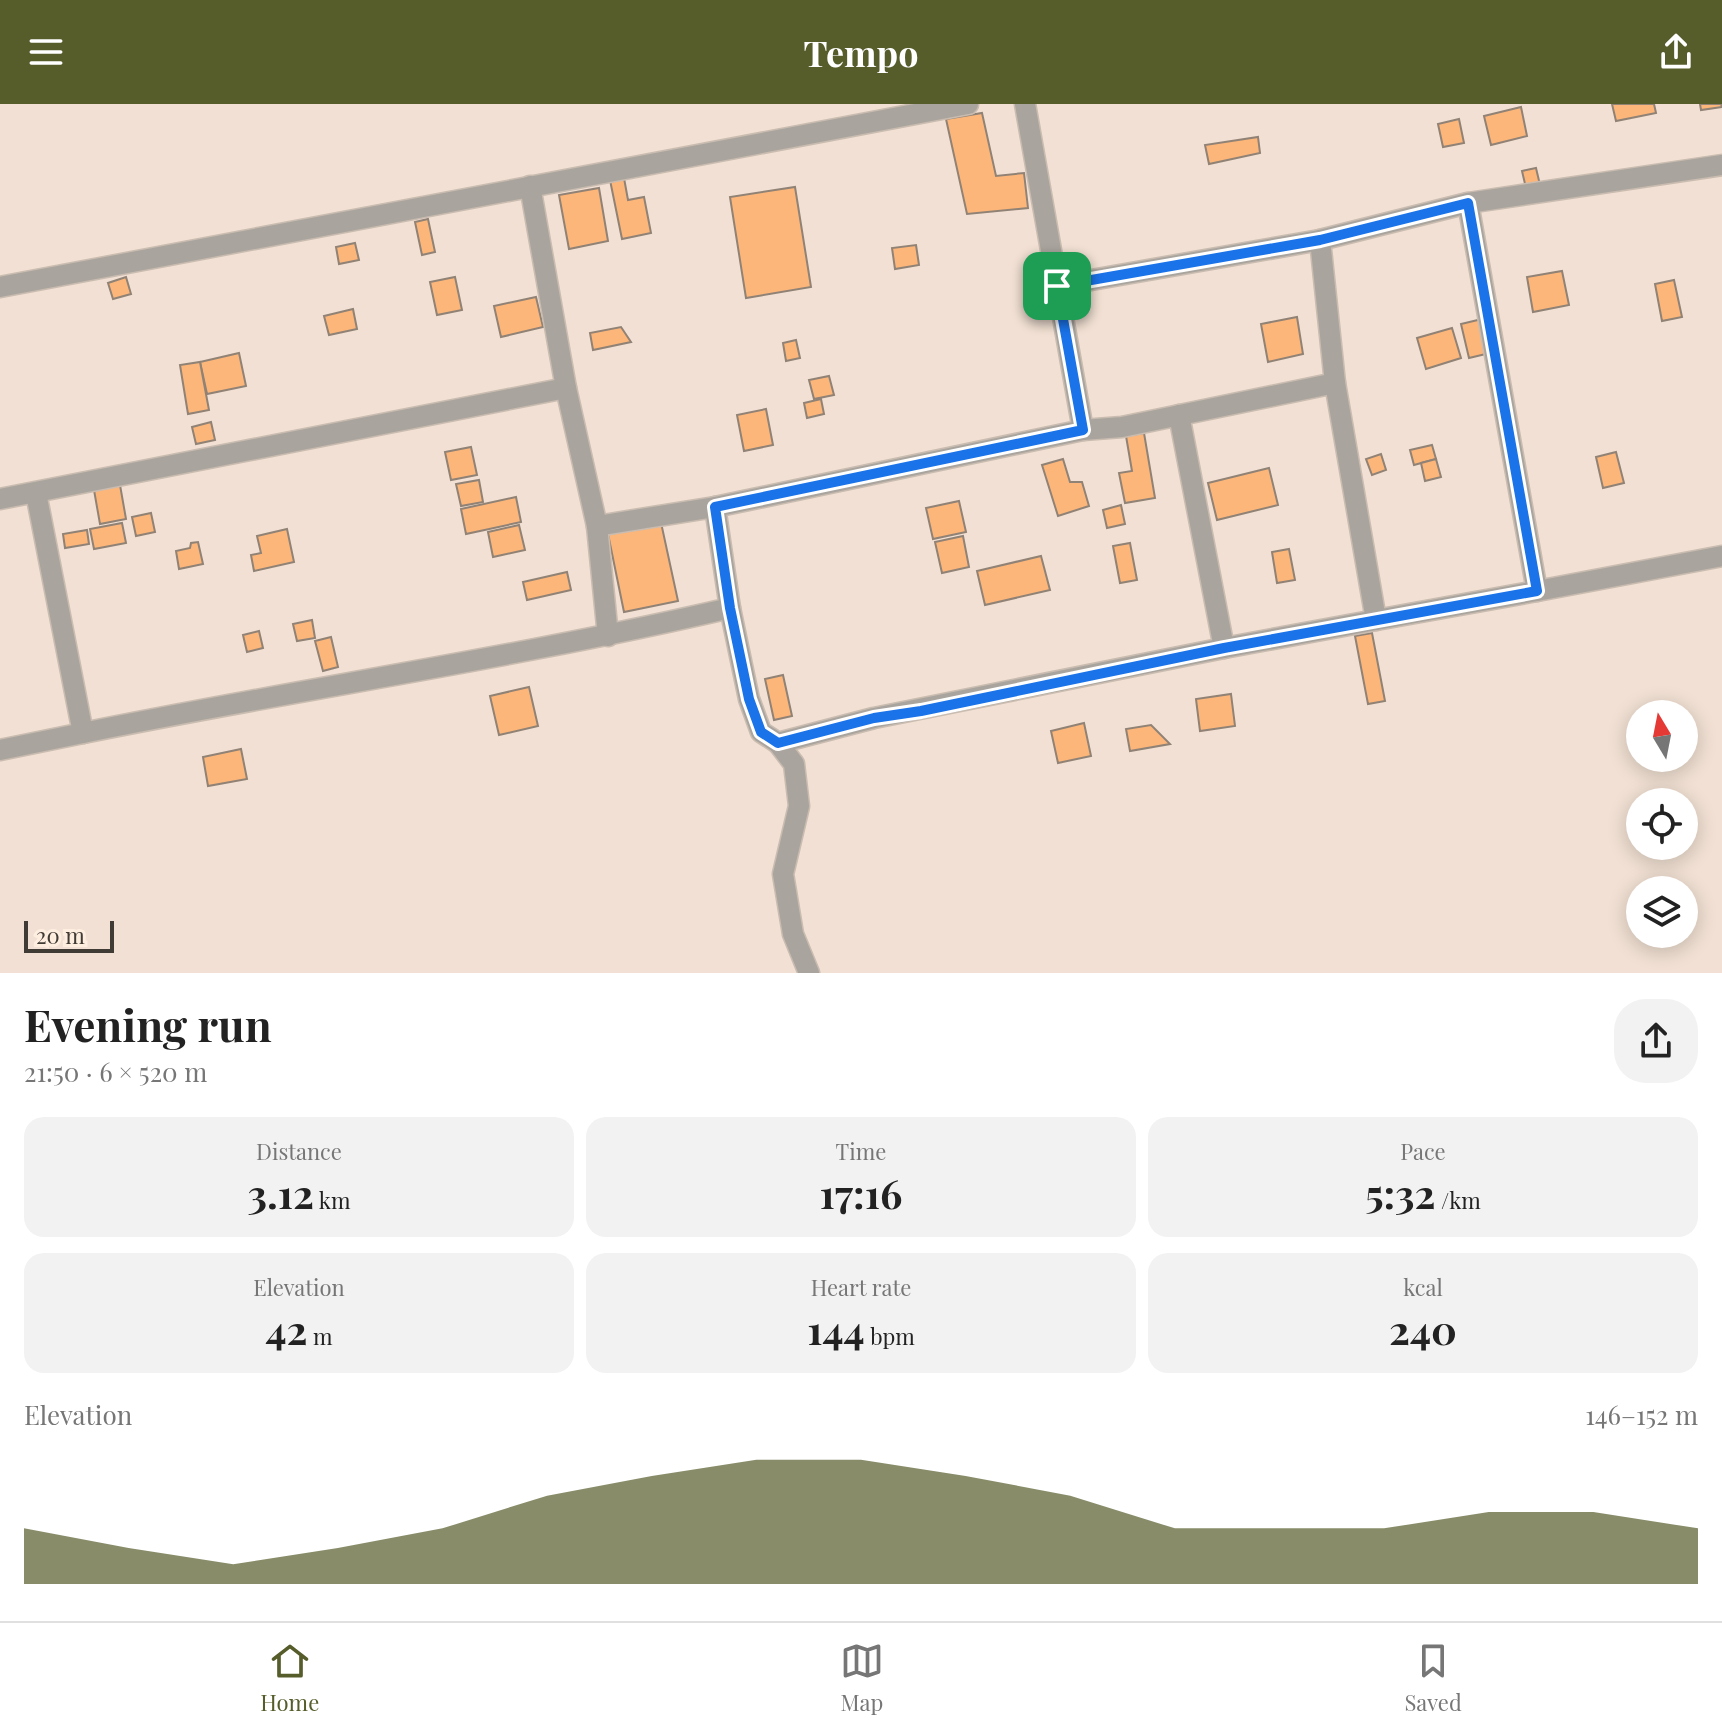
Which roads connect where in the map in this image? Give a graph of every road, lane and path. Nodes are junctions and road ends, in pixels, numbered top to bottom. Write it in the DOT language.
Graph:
graph roads {
  1 [pos="968,104"];
  2 [pos="1025,104"];
  3 [pos="1722,165"];
  4 [pos="530,186"];
  5 [pos="1468,203"];
  6 [pos="1320,240"];
  7 [pos="1057,286"];
  8 [pos="0,287"];
  9 [pos="1335,383"];
  10 [pos="566,388"];
  11 [pos="1179,415"];
  12 [pos="1083,430"];
  13 [pos="36,493"];
  14 [pos="0,499"];
  15 [pos="715,507"];
  16 [pos="597,526"];
  17 [pos="1722,556"];
  18 [pos="1537,591"];
  19 [pos="730,608"];
  20 [pos="1376,620"];
  21 [pos="608,636"];
  22 [pos="1224,648"];
  23 [pos="83,733"];
  24 [pos="778,743"];
  25 [pos="0,750"];
  26 [pos="809,973"];
  1 -- 4 [label="street"];
  2 -- 7 [label="street"];
  3 -- 5 [label="street"];
  4 -- 8 [label="street"];
  4 -- 10 [label="street"];
  5 -- 6 [label="street"];
  5 -- 18 [label="street"];
  6 -- 7 [label="street"];
  6 -- 9 [label="street"];
  7 -- 12 [label="street"];
  9 -- 11 [label="street"];
  9 -- 20 [label="street"];
  10 -- 13 [label="street"];
  10 -- 16 [label="street"];
  11 -- 12 [label="street"];
  11 -- 22 [label="street"];
  12 -- 15 [label="street"];
  13 -- 14 [label="street"];
  13 -- 23 [label="street"];
  15 -- 16 [label="street"];
  15 -- 19 [label="street"];
  16 -- 21 [label="street"];
  17 -- 18 [label="street"];
  18 -- 20 [label="street"];
  19 -- 21 [label="street"];
  19 -- 24 [label="street"];
  20 -- 22 [label="street"];
  21 -- 23 [label="street"];
  22 -- 24 [label="street"];
  23 -- 25 [label="street"];
  24 -- 26 [label="street"];
}
